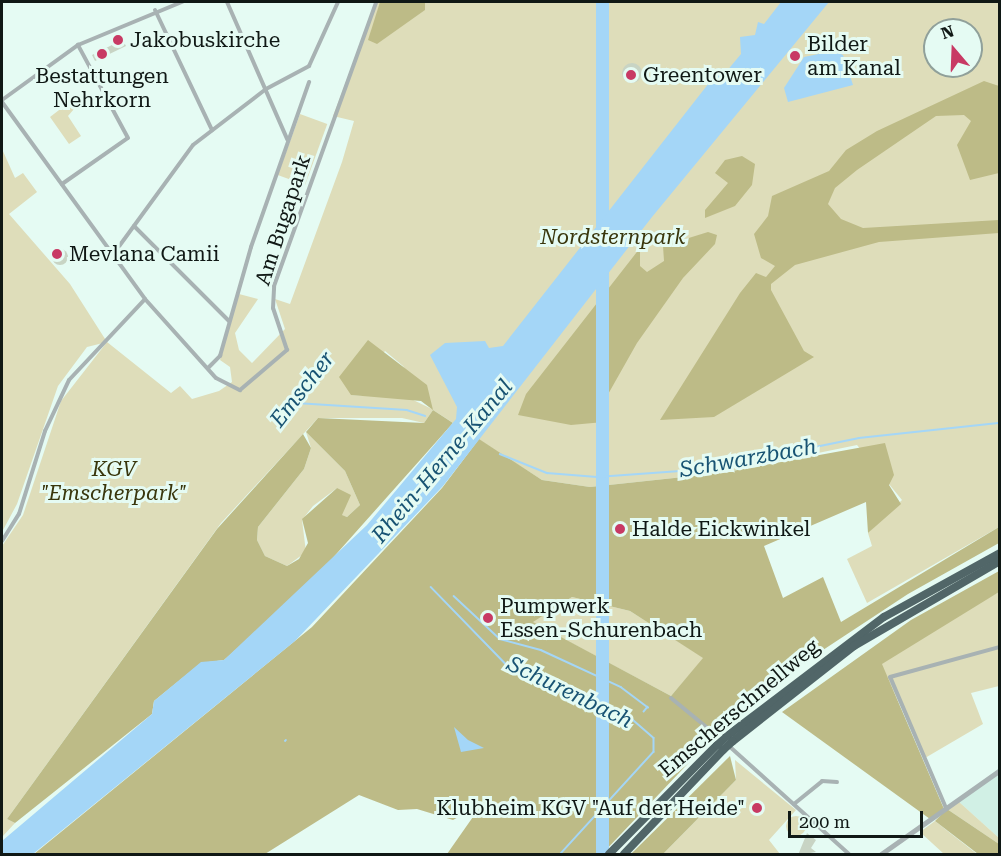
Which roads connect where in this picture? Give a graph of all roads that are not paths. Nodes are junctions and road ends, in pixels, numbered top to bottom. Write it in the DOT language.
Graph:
graph roads {
  1 [pos="175,2"];
  2 [pos="182,2"];
  3 [pos="227,2"];
  4 [pos="338,2"];
  5 [pos="376,2"];
  6 [pos="155,10"];
  7 [pos="78,45"];
  8 [pos="309,82"];
  9 [pos="266,89"];
  10 [pos="2,101"];
  11 [pos="212,130"];
  12 [pos="288,140"];
  13 [pos="62,184"];
  14 [pos="134,226"];
  15 [pos="112,256"];
  16 [pos="145,299"];
  17 [pos="229,321"];
  18 [pos="209,367"];
  19 [pos="2,541"];
  20 [pos="999,553"];
  21 [pos="999,561"];
  22 [pos="999,647"];
  23 [pos="782,695"];
  24 [pos="671,698"];
  25 [pos="720,747"];
  26 [pos="999,770"];
  27 [pos="837,782"];
  28 [pos="794,804"];
  29 [pos="946,808"];
  30 [pos="609,855"];
  31 [pos="624,855"];
  32 [pos="849,855"];
  33 [pos="881,855"];
  1 -- 2 [label="street"];
  1 -- 6 [label="street"];
  3 -- 9 [label="street"];
  4 -- 9 [label="street"];
  5 -- 18 [label="street, Am Bugapark"];
  6 -- 7 [label="street"];
  6 -- 11 [label="street"];
  7 -- 10 [label="street"];
  7 -- 13 [label="street"];
  8 -- 12 [label="street"];
  9 -- 11 [label="street"];
  9 -- 12 [label="street"];
  10 -- 13 [label="street"];
  11 -- 14 [label="street"];
  12 -- 17 [label="street"];
  13 -- 15 [label="street"];
  14 -- 15 [label="street"];
  14 -- 17 [label="street"];
  15 -- 16 [label="street"];
  16 -- 18 [label="street"];
  16 -- 19 [label="street"];
  17 -- 18 [label="street"];
  20 -- 23 [label="highway, Emscherschnellweg"];
  21 -- 23 [label="highway, Emscherschnellweg"];
  22 -- 29 [label="street"];
  23 -- 25 [label="highway, Emscherschnellweg, bridge"];
  24 -- 28 [label="street"];
  25 -- 30 [label="highway, Emscherschnellweg"];
  25 -- 31 [label="highway, Emscherschnellweg"];
  26 -- 29 [label="street"];
  27 -- 28 [label="street"];
  28 -- 32 [label="street"];
  29 -- 33 [label="street"];
}
